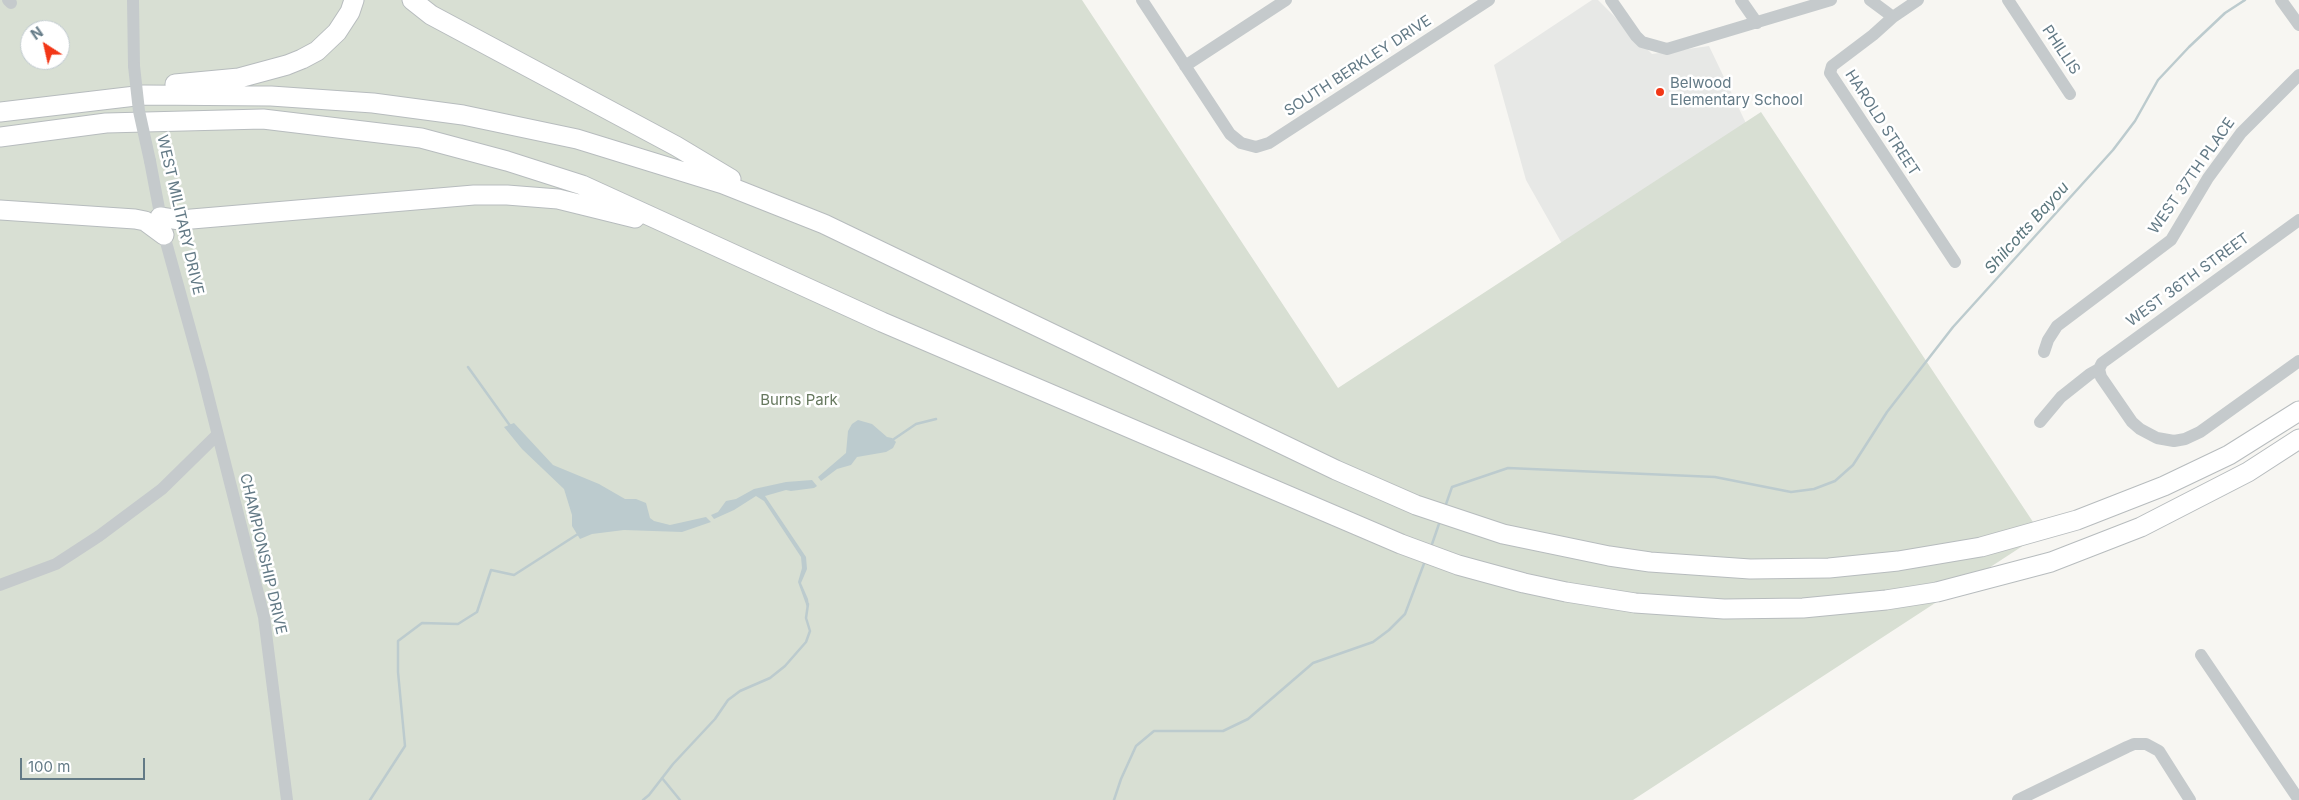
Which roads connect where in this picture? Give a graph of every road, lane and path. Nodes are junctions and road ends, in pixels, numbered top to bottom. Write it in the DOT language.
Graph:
graph roads {
  1 [pos="133,0"];
  2 [pos="354,0"];
  3 [pos="412,0"];
  4 [pos="1142,0"];
  5 [pos="1286,0"];
  6 [pos="1489,0"];
  7 [pos="1611,0"];
  8 [pos="1741,0"];
  9 [pos="1830,0"];
  10 [pos="1870,0"];
  11 [pos="1918,0"];
  12 [pos="2008,0"];
  13 [pos="2281,0"];
  14 [pos="1893,17"];
  15 [pos="1757,23"];
  16 [pos="2299,25"];
  17 [pos="1185,66"];
  18 [pos="2299,75"];
  19 [pos="2070,94"];
  20 [pos="144,95"];
  21 [pos="0,112"];
  22 [pos="0,137"];
  23 [pos="764,199"];
  24 [pos="0,210"];
  25 [pos="135,219"];
  26 [pos="2299,220"];
  27 [pos="668,224"];
  28 [pos="162,225"];
  29 [pos="1955,262"];
  30 [pos="2044,352"];
  31 [pos="2299,361"];
  32 [pos="2099,369"];
  33 [pos="2299,411"];
  34 [pos="2040,422"];
  35 [pos="217,434"];
  36 [pos="2299,439"];
  37 [pos="0,585"];
  38 [pos="2201,655"];
  39 [pos="287,800"];
  40 [pos="2018,800"];
  41 [pos="2190,800"];
  42 [pos="2299,800"];
  1 -- 28 [label="street, WEST MILITARY DRIVE, bridge"];
  2 -- 20 [label="highway"];
  3 -- 23 [label="highway"];
  4 -- 17 [label="street"];
  5 -- 17 [label="street"];
  6 -- 17 [label="street, SOUTH BERKLEY DRIVE"];
  7 -- 15 [label="street"];
  8 -- 15 [label="street"];
  9 -- 15 [label="street"];
  10 -- 14 [label="street"];
  11 -- 14 [label="street, HAROLD STREET"];
  12 -- 19 [label="street, PHILLIS"];
  13 -- 16 [label="street"];
  14 -- 29 [label="street, HAROLD STREET"];
  18 -- 30 [label="street, WEST 37TH PLACE"];
  20 -- 21 [label="highway"];
  20 -- 23 [label="highway"];
  22 -- 27 [label="highway"];
  23 -- 33 [label="highway"];
  24 -- 25 [label="highway"];
  25 -- 28 [label="highway"];
  25 -- 28 [label="highway"];
  26 -- 32 [label="street, WEST 36TH STREET"];
  27 -- 28 [label="highway"];
  27 -- 36 [label="highway"];
  28 -- 35 [label="street, WEST MILITARY DRIVE"];
  31 -- 32 [label="street"];
  32 -- 34 [label="street, WEST 36TH STREET"];
  35 -- 37 [label="street"];
  35 -- 39 [label="street, CHAMPIONSHIP DRIVE"];
  38 -- 42 [label="street"];
  40 -- 41 [label="street"];
}
